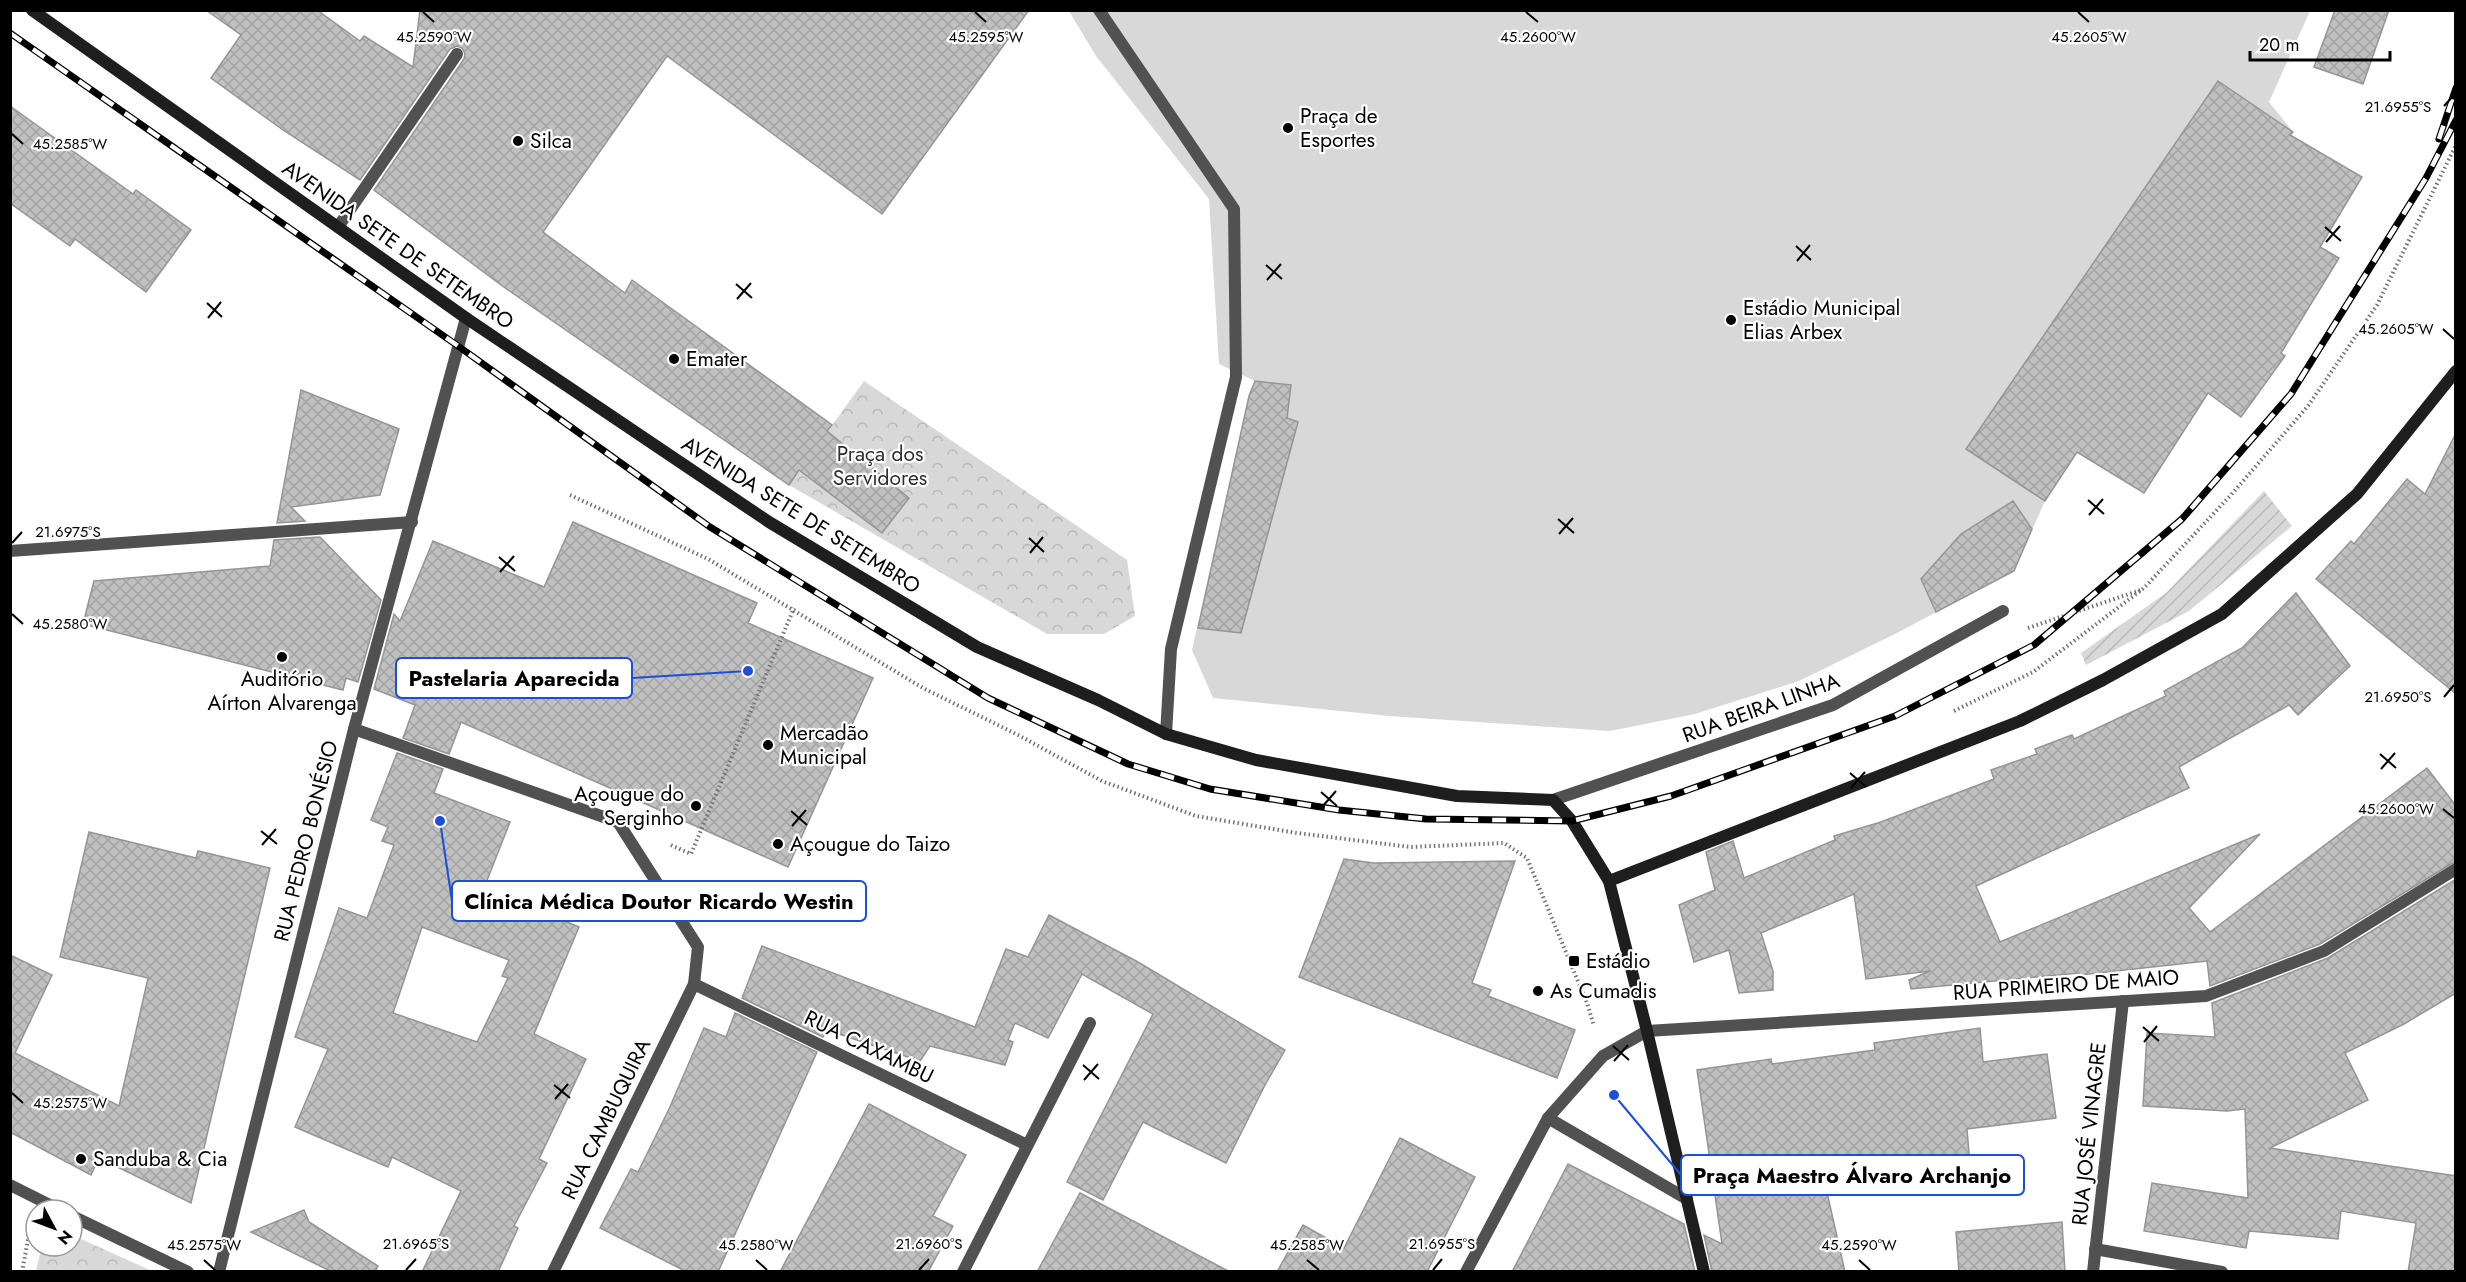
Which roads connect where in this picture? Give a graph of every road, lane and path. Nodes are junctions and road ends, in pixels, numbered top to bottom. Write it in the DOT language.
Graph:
graph roads {
  1 [pos="32,10"];
  2 [pos="1099,10"];
  3 [pos="457,54"];
  4 [pos="2456,146"];
  5 [pos="338,228"];
  6 [pos="466,318"];
  7 [pos="2456,371"];
  8 [pos="570,495"];
  9 [pos="412,522"];
  10 [pos="10,551"];
  11 [pos="2144,588"];
  12 [pos="794,608"];
  13 [pos="2003,611"];
  14 [pos="1948,713"];
  15 [pos="354,729"];
  16 [pos="1166,734"];
  17 [pos="1553,800"];
  18 [pos="670,845"];
  19 [pos="2456,869"];
  20 [pos="1609,881"];
  21 [pos="694,984"];
  22 [pos="2123,1001"];
  23 [pos="1090,1023"];
  24 [pos="1647,1031"];
  25 [pos="1603,1056"];
  26 [pos="1548,1118"];
  27 [pos="1027,1145"];
  28 [pos="10,1185"];
  29 [pos="34,1198"];
  30 [pos="1687,1199"];
  31 [pos="84,1222"];
  32 [pos="2095,1249"];
  33 [pos="188,1272"];
  34 [pos="219,1272"];
  35 [pos="553,1272"];
  36 [pos="963,1272"];
  37 [pos="1466,1272"];
  38 [pos="1704,1272"];
  39 [pos="2093,1272"];
  40 [pos="2222,1272"];
  1 -- 5 [label="main road, AVENIDA SETE DE SETEMBRO"];
  2 -- 16 [label="street"];
  3 -- 5 [label="street"];
  4 -- 11 [label="path"];
  5 -- 6 [label="main road, AVENIDA SETE DE SETEMBRO"];
  6 -- 9 [label="street, RUA PEDRO BONÉSIO"];
  6 -- 16 [label="main road, AVENIDA SETE DE SETEMBRO"];
  7 -- 20 [label="main road"];
  8 -- 12 [label="path"];
  9 -- 10 [label="street"];
  9 -- 15 [label="street, RUA PEDRO BONÉSIO"];
  11 -- 13 [label="path"];
  11 -- 14 [label="path"];
  12 -- 18 [label="path"];
  12 -- 25 [label="path"];
  13 -- 17 [label="street, RUA BEIRA LINHA"];
  15 -- 21 [label="street, RUA CAMBUQUIRA"];
  15 -- 34 [label="street, RUA PEDRO BONÉSIO"];
  16 -- 17 [label="main road, AVENIDA SETE DE SETEMBRO"];
  17 -- 20 [label="main road"];
  19 -- 22 [label="street, RUA PRIMEIRO DE MAIO"];
  20 -- 24 [label="main road"];
  21 -- 27 [label="street, RUA CAXAMBU"];
  21 -- 35 [label="street, RUA CAMBUQUIRA"];
  22 -- 24 [label="street, RUA PRIMEIRO DE MAIO"];
  22 -- 32 [label="street, RUA JOSÉ VINAGRE"];
  23 -- 27 [label="street"];
  24 -- 25 [label="street"];
  24 -- 30 [label="main road"];
  25 -- 26 [label="street"];
  26 -- 30 [label="street"];
  26 -- 37 [label="street"];
  27 -- 36 [label="street"];
  28 -- 29 [label="street"];
  30 -- 38 [label="main road"];
  31 -- 33 [label="street"];
  32 -- 39 [label="street, RUA JOSÉ VINAGRE"];
  32 -- 40 [label="street"];
}
